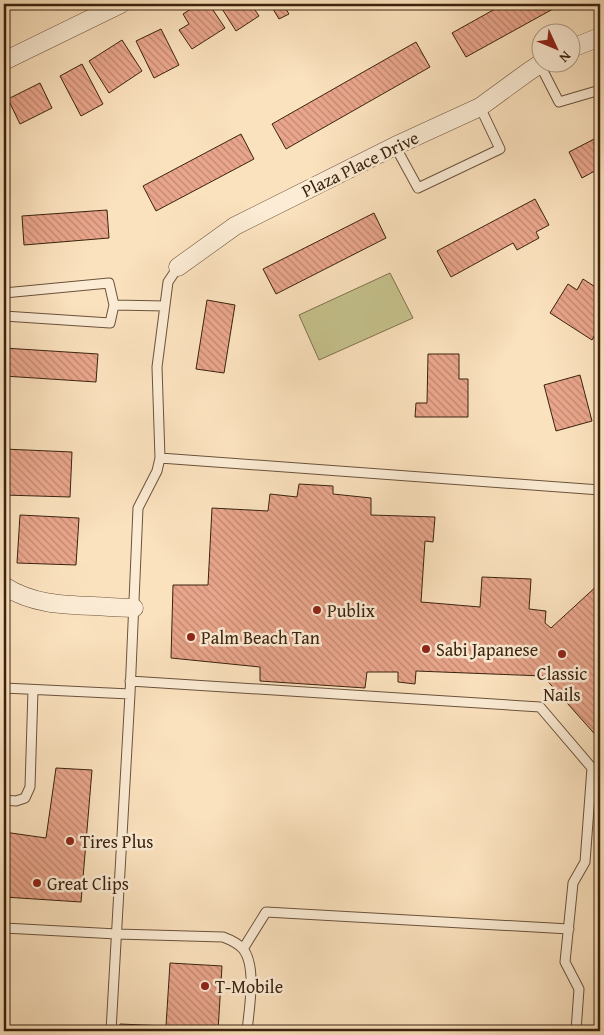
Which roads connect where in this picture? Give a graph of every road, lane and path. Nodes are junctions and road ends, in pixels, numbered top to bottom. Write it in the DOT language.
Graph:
graph roads {
  1 [pos="121,4"];
  2 [pos="600,37"];
  3 [pos="582,44"];
  4 [pos="4,61"];
  5 [pos="532,70"];
  6 [pos="545,72"];
  7 [pos="600,90"];
  8 [pos="480,107"];
  9 [pos="395,146"];
  10 [pos="178,267"];
  11 [pos="4,293"];
  12 [pos="114,305"];
  13 [pos="164,306"];
  14 [pos="4,316"];
  15 [pos="160,458"];
  16 [pos="600,490"];
  17 [pos="4,586"];
  18 [pos="134,608"];
  19 [pos="130,681"];
  20 [pos="4,688"];
  21 [pos="33,690"];
  22 [pos="130,694"];
  23 [pos="4,800"];
  24 [pos="4,928"];
  25 [pos="568,929"];
  26 [pos="117,934"];
  27 [pos="243,948"];
  28 [pos="111,1031"];
  29 [pos="247,1031"];
  30 [pos="576,1031"];
  1 -- 4 [label="street"];
  2 -- 3 [label="street"];
  5 -- 8 [label="street, Plaza Place Drive"];
  6 -- 7 [label="lane"];
  8 -- 9 [label="street, Plaza Place Drive"];
  8 -- 9 [label="lane"];
  9 -- 10 [label="street, Plaza Place Drive"];
  10 -- 13 [label="lane"];
  11 -- 12 [label="lane"];
  12 -- 13 [label="lane"];
  12 -- 14 [label="lane"];
  13 -- 15 [label="lane"];
  15 -- 16 [label="lane"];
  15 -- 18 [label="lane"];
  17 -- 18 [label="street"];
  18 -- 19 [label="lane"];
  19 -- 22 [label="lane"];
  19 -- 25 [label="lane"];
  20 -- 21 [label="lane"];
  21 -- 22 [label="lane"];
  21 -- 23 [label="lane"];
  22 -- 26 [label="lane"];
  24 -- 26 [label="lane"];
  25 -- 27 [label="lane"];
  25 -- 30 [label="lane"];
  26 -- 27 [label="lane"];
  26 -- 28 [label="lane"];
  27 -- 29 [label="lane"];
}
